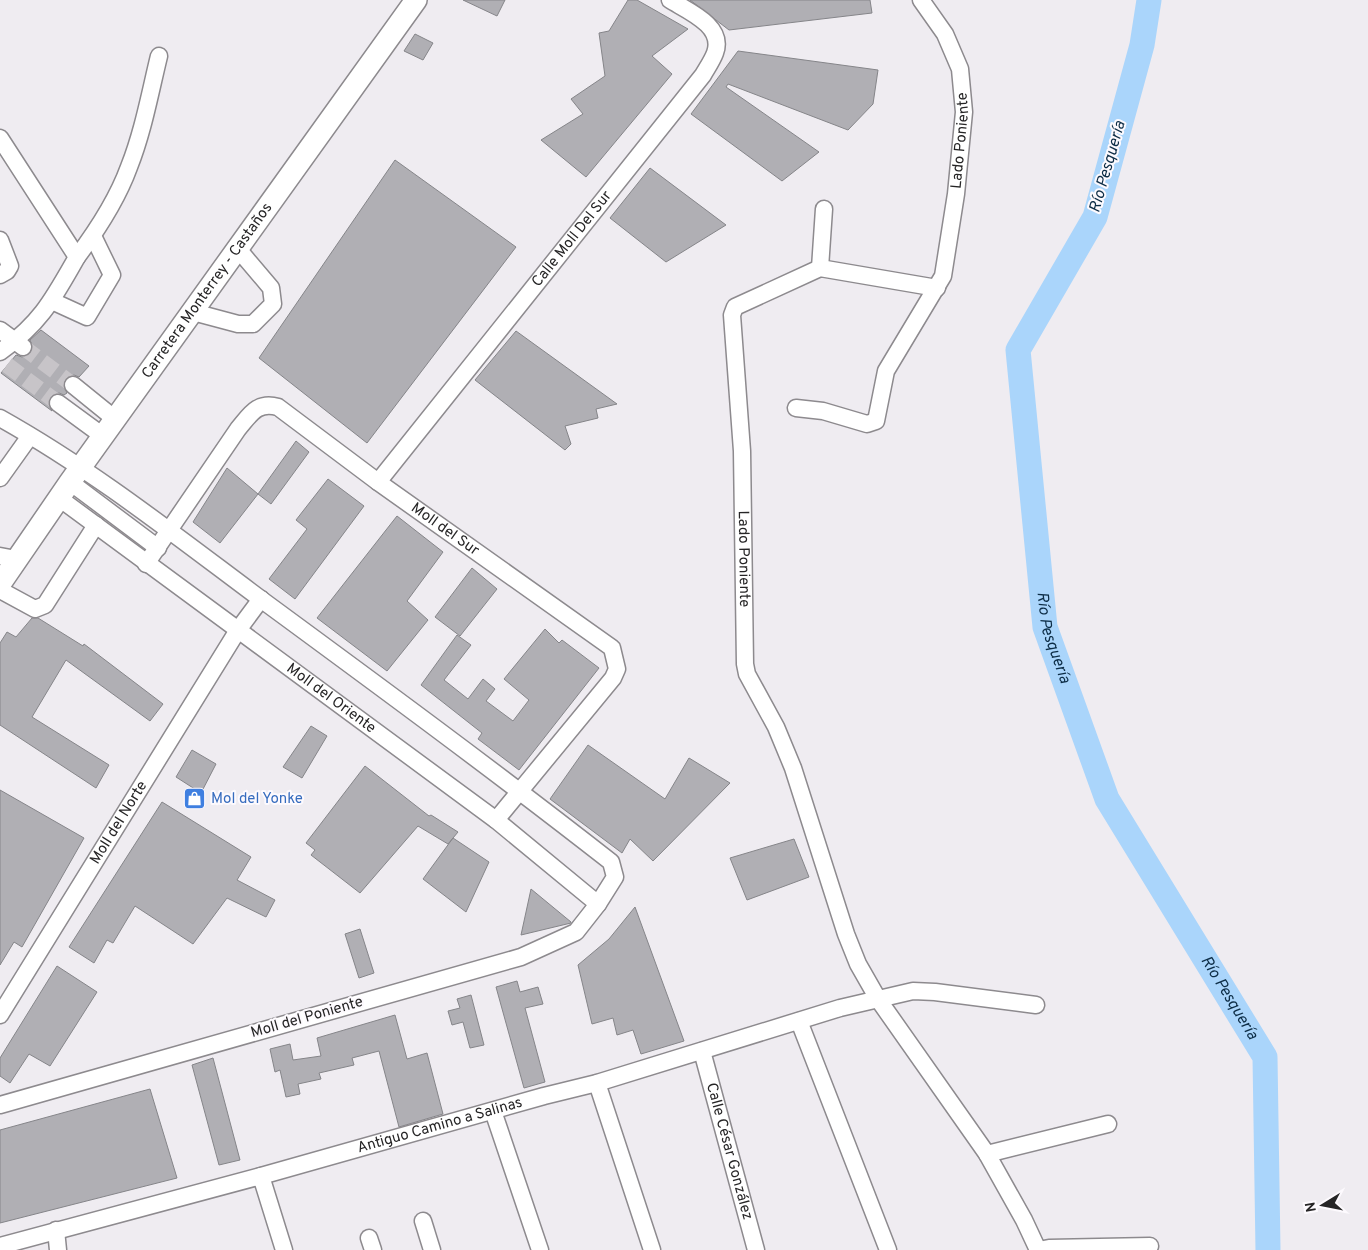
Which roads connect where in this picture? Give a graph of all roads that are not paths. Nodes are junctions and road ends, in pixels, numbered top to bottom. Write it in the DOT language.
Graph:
graph roads {
  1 [pos="416,0"];
  2 [pos="670,0"];
  3 [pos="921,0"];
  4 [pos="160,56"];
  5 [pos="0,138"];
  6 [pos="824,209"];
  7 [pos="93,236"];
  8 [pos="0,240"];
  9 [pos="238,249"];
  10 [pos="77,257"];
  11 [pos="820,268"];
  12 [pos="0,275"];
  13 [pos="937,288"];
  14 [pos="52,301"];
  15 [pos="193,312"];
  16 [pos="0,330"];
  17 [pos="19,344"];
  18 [pos="2,358"];
  19 [pos="73,385"];
  20 [pos="58,403"];
  21 [pos="796,408"];
  22 [pos="0,418"];
  23 [pos="109,428"];
  24 [pos="30,436"];
  25 [pos="0,478"];
  26 [pos="70,482"];
  27 [pos="378,482"];
  28 [pos="96,525"];
  29 [pos="170,530"];
  30 [pos="158,548"];
  31 [pos="8,557"];
  32 [pos="146,564"];
  33 [pos="0,584"];
  34 [pos="0,590"];
  35 [pos="261,599"];
  36 [pos="238,630"];
  37 [pos="520,791"];
  38 [pos="496,820"];
  39 [pos="598,904"];
  40 [pos="878,999"];
  41 [pos="1036,1005"];
  42 [pos="0,1015"];
  43 [pos="799,1021"];
  44 [pos="702,1052"];
  45 [pos="597,1084"];
  46 [pos="0,1104"];
  47 [pos="493,1111"];
  48 [pos="1108,1124"];
  49 [pos="987,1154"];
  50 [pos="261,1176"];
  51 [pos="423,1221"];
  52 [pos="56,1230"];
  53 [pos="0,1246"];
  54 [pos="1150,1246"];
  55 [pos="58,1250"];
  56 [pos="284,1250"];
  57 [pos="432,1250"];
  58 [pos="540,1250"];
  59 [pos="652,1250"];
  60 [pos="756,1250"];
  61 [pos="888,1250"];
  62 [pos="1039,1250"];
  1 -- 9 [label="main road, Carretera Monterrey - Castaños"];
  2 -- 27 [label="street, Calle Moll Del Sur"];
  3 -- 13 [label="street, Lado Poniente"];
  4 -- 7 [label="street"];
  5 -- 10 [label="street"];
  6 -- 11 [label="street"];
  7 -- 10 [label="street"];
  7 -- 14 [label="street"];
  8 -- 12 [label="street"];
  9 -- 15 [label="main road, Carretera Monterrey - Castaños"];
  9 -- 15 [label="street"];
  10 -- 14 [label="street"];
  11 -- 13 [label="street"];
  11 -- 40 [label="street, Lado Poniente"];
  13 -- 21 [label="street, Lado Poniente"];
  14 -- 17 [label="street"];
  15 -- 23 [label="main road, Carretera Monterrey - Castaños"];
  16 -- 17 [label="street"];
  17 -- 18 [label="street"];
  19 -- 23 [label="street"];
  20 -- 23 [label="street"];
  22 -- 24 [label="street"];
  23 -- 26 [label="main road, Carretera Monterrey - Castaños"];
  24 -- 25 [label="street"];
  24 -- 26 [label="street"];
  26 -- 28 [label="street, Moll del Oriente"];
  26 -- 29 [label="street, Moll del Poniente"];
  26 -- 30 [label="street"];
  26 -- 31 [label="main road, Carretera Monterrey - Castaños"];
  27 -- 29 [label="street, Moll del Sur"];
  27 -- 37 [label="street, Moll del Sur"];
  28 -- 32 [label="street, Moll del Oriente"];
  28 -- 34 [label="street"];
  29 -- 30 [label="street, Moll del Sur"];
  29 -- 35 [label="street, Moll del Poniente"];
  30 -- 32 [label="street, Moll del Sur"];
  31 -- 33 [label="main road, Carretera Monterrey - Castaños"];
  32 -- 36 [label="street, Moll del Oriente"];
  35 -- 36 [label="street, Moll del Norte"];
  35 -- 37 [label="street, Moll del Poniente"];
  36 -- 38 [label="street, Moll del Oriente"];
  36 -- 42 [label="street, Moll del Norte"];
  37 -- 38 [label="street, Moll del Sur"];
  37 -- 39 [label="street, Moll del Poniente"];
  38 -- 39 [label="street, Moll del Oriente"];
  39 -- 46 [label="street, Moll del Poniente"];
  40 -- 41 [label="street, Antiguo Camino a Salinas"];
  40 -- 43 [label="street, Antiguo Camino a Salinas"];
  40 -- 49 [label="street"];
  43 -- 44 [label="street, Antiguo Camino a Salinas"];
  43 -- 61 [label="street"];
  44 -- 45 [label="street, Antiguo Camino a Salinas"];
  44 -- 60 [label="street, Calle César González"];
  45 -- 47 [label="street, Antiguo Camino a Salinas"];
  45 -- 59 [label="street"];
  47 -- 50 [label="street, Antiguo Camino a Salinas"];
  47 -- 58 [label="street"];
  48 -- 49 [label="street"];
  49 -- 62 [label="street"];
  50 -- 52 [label="street, Antiguo Camino a Salinas"];
  50 -- 56 [label="street"];
  51 -- 57 [label="street"];
  52 -- 53 [label="street, Antiguo Camino a Salinas"];
  52 -- 55 [label="street"];
  54 -- 62 [label="street"];
}
